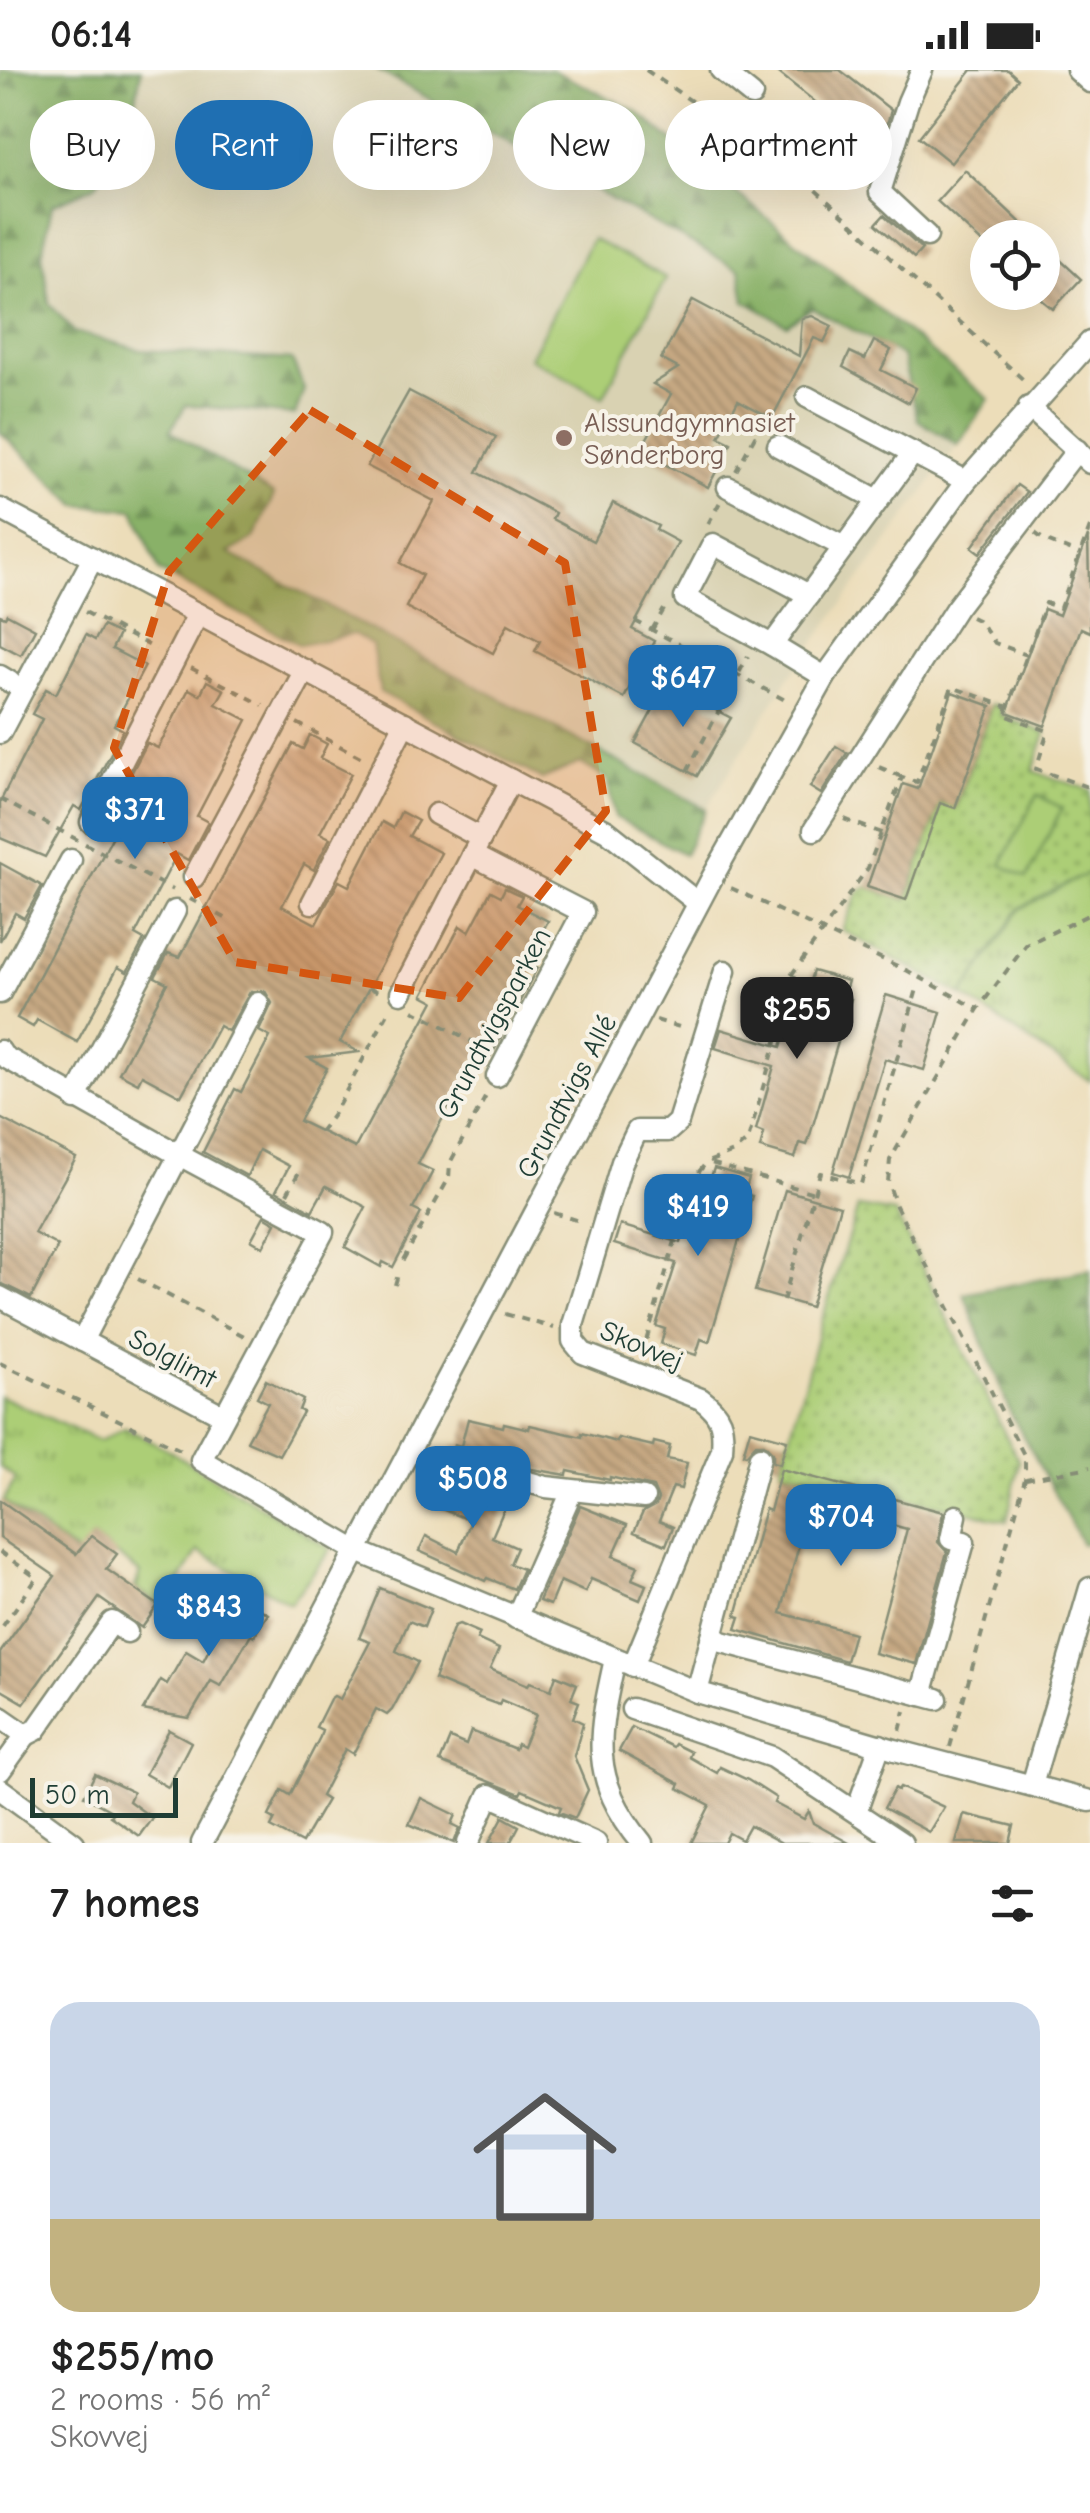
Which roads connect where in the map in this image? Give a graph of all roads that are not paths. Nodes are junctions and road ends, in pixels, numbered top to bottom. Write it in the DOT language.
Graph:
graph roads {
  1 [pos="721,70"];
  2 [pos="922,70"];
  3 [pos="1077,70"];
  4 [pos="1090,82"];
  5 [pos="752,95"];
  6 [pos="926,236"];
  7 [pos="1090,342"];
  8 [pos="807,397"];
  9 [pos="1034,401"];
  10 [pos="778,446"];
  11 [pos="913,453"];
  12 [pos="1083,457"];
  13 [pos="966,481"];
  14 [pos="728,486"];
  15 [pos="878,500"];
  16 [pos="0,509"];
  17 [pos="844,547"];
  18 [pos="92,558"];
  19 [pos="809,595"];
  20 [pos="198,614"];
  21 [pos="765,641"];
  22 [pos="305,670"];
  23 [pos="826,676"];
  24 [pos="405,724"];
  25 [pos="0,733"];
  26 [pos="511,780"];
  27 [pos="436,814"];
  28 [pos="91,822"];
  29 [pos="814,830"];
  30 [pos="477,846"];
  31 [pos="76,851"];
  32 [pos="194,878"];
  33 [pos="312,902"];
  34 [pos="698,904"];
  35 [pos="176,911"];
  36 [pos="725,972"];
  37 [pos="0,993"];
  38 [pos="398,997"];
  39 [pos="258,1003"];
  40 [pos="0,1051"];
  41 [pos="501,1068"];
  42 [pos="75,1099"];
  43 [pos="179,1155"];
  44 [pos="0,1298"];
  45 [pos="82,1341"];
  46 [pos="224,1416"];
  47 [pos="760,1457"];
  48 [pos="459,1462"];
  49 [pos="572,1491"];
  50 [pos="644,1498"];
  51 [pos="956,1516"];
  52 [pos="357,1551"];
  53 [pos="1090,1588"];
  54 [pos="516,1618"];
  55 [pos="127,1632"];
  56 [pos="711,1638"];
  57 [pos="624,1663"];
  58 [pos="697,1692"];
  59 [pos="632,1709"];
  60 [pos="0,1717"];
  61 [pos="26,1735"];
  62 [pos="887,1748"];
  63 [pos="0,1770"];
  64 [pos="1032,1785"];
  65 [pos="0,1789"];
  66 [pos="1090,1801"];
  67 [pos="856,1812"];
  68 [pos="634,1840"];
  69 [pos="74,1843"];
  70 [pos="202,1843"];
  71 [pos="468,1843"];
  72 [pos="596,1843"];
  73 [pos="902,1843"];
  1 -- 5 [label="street"];
  2 -- 6 [label="street"];
  3 -- 4 [label="street"];
  7 -- 9 [label="street, Grundtvigs Allé"];
  8 -- 11 [label="street"];
  9 -- 12 [label="street"];
  9 -- 13 [label="street, Grundtvigs Allé"];
  10 -- 15 [label="street"];
  11 -- 13 [label="street"];
  11 -- 15 [label="street"];
  12 -- 29 [label="street"];
  13 -- 23 [label="street, Grundtvigs Allé"];
  14 -- 17 [label="street"];
  15 -- 17 [label="street"];
  16 -- 18 [label="street"];
  17 -- 19 [label="street"];
  18 -- 20 [label="street"];
  18 -- 25 [label="street"];
  19 -- 21 [label="street"];
  19 -- 21 [label="street"];
  20 -- 22 [label="street"];
  20 -- 28 [label="street"];
  21 -- 23 [label="street"];
  22 -- 24 [label="street"];
  22 -- 32 [label="street"];
  23 -- 34 [label="street, Grundtvigs Allé"];
  24 -- 26 [label="street"];
  24 -- 33 [label="street"];
  26 -- 30 [label="street"];
  26 -- 34 [label="street"];
  27 -- 30 [label="street"];
  30 -- 38 [label="street"];
  30 -- 41 [label="street, Grundtvigsparken"];
  31 -- 37 [label="street"];
  34 -- 52 [label="street, Grundtvigs Allé"];
  35 -- 42 [label="street"];
  36 -- 57 [label="street, Skovvej"];
  39 -- 43 [label="street"];
  40 -- 42 [label="street"];
  42 -- 43 [label="street"];
  43 -- 45 [label="street"];
  43 -- 46 [label="street"];
  44 -- 45 [label="street, Solglimt"];
  45 -- 46 [label="street, Solglimt"];
  46 -- 52 [label="street, Solglimt"];
  47 -- 56 [label="street"];
  48 -- 49 [label="street"];
  49 -- 50 [label="street"];
  49 -- 54 [label="street"];
  51 -- 56 [label="street"];
  52 -- 54 [label="street"];
  52 -- 70 [label="street, Grundtvigs Allé"];
  53 -- 64 [label="street"];
  54 -- 57 [label="street"];
  55 -- 61 [label="street"];
  56 -- 58 [label="street"];
  57 -- 58 [label="street"];
  57 -- 68 [label="street"];
  58 -- 62 [label="street"];
  59 -- 67 [label="street"];
  60 -- 61 [label="street"];
  61 -- 63 [label="street"];
  62 -- 64 [label="street"];
  62 -- 67 [label="street"];
  64 -- 66 [label="street"];
  65 -- 69 [label="street"];
  67 -- 73 [label="street"];
  71 -- 72 [label="street"];
}
